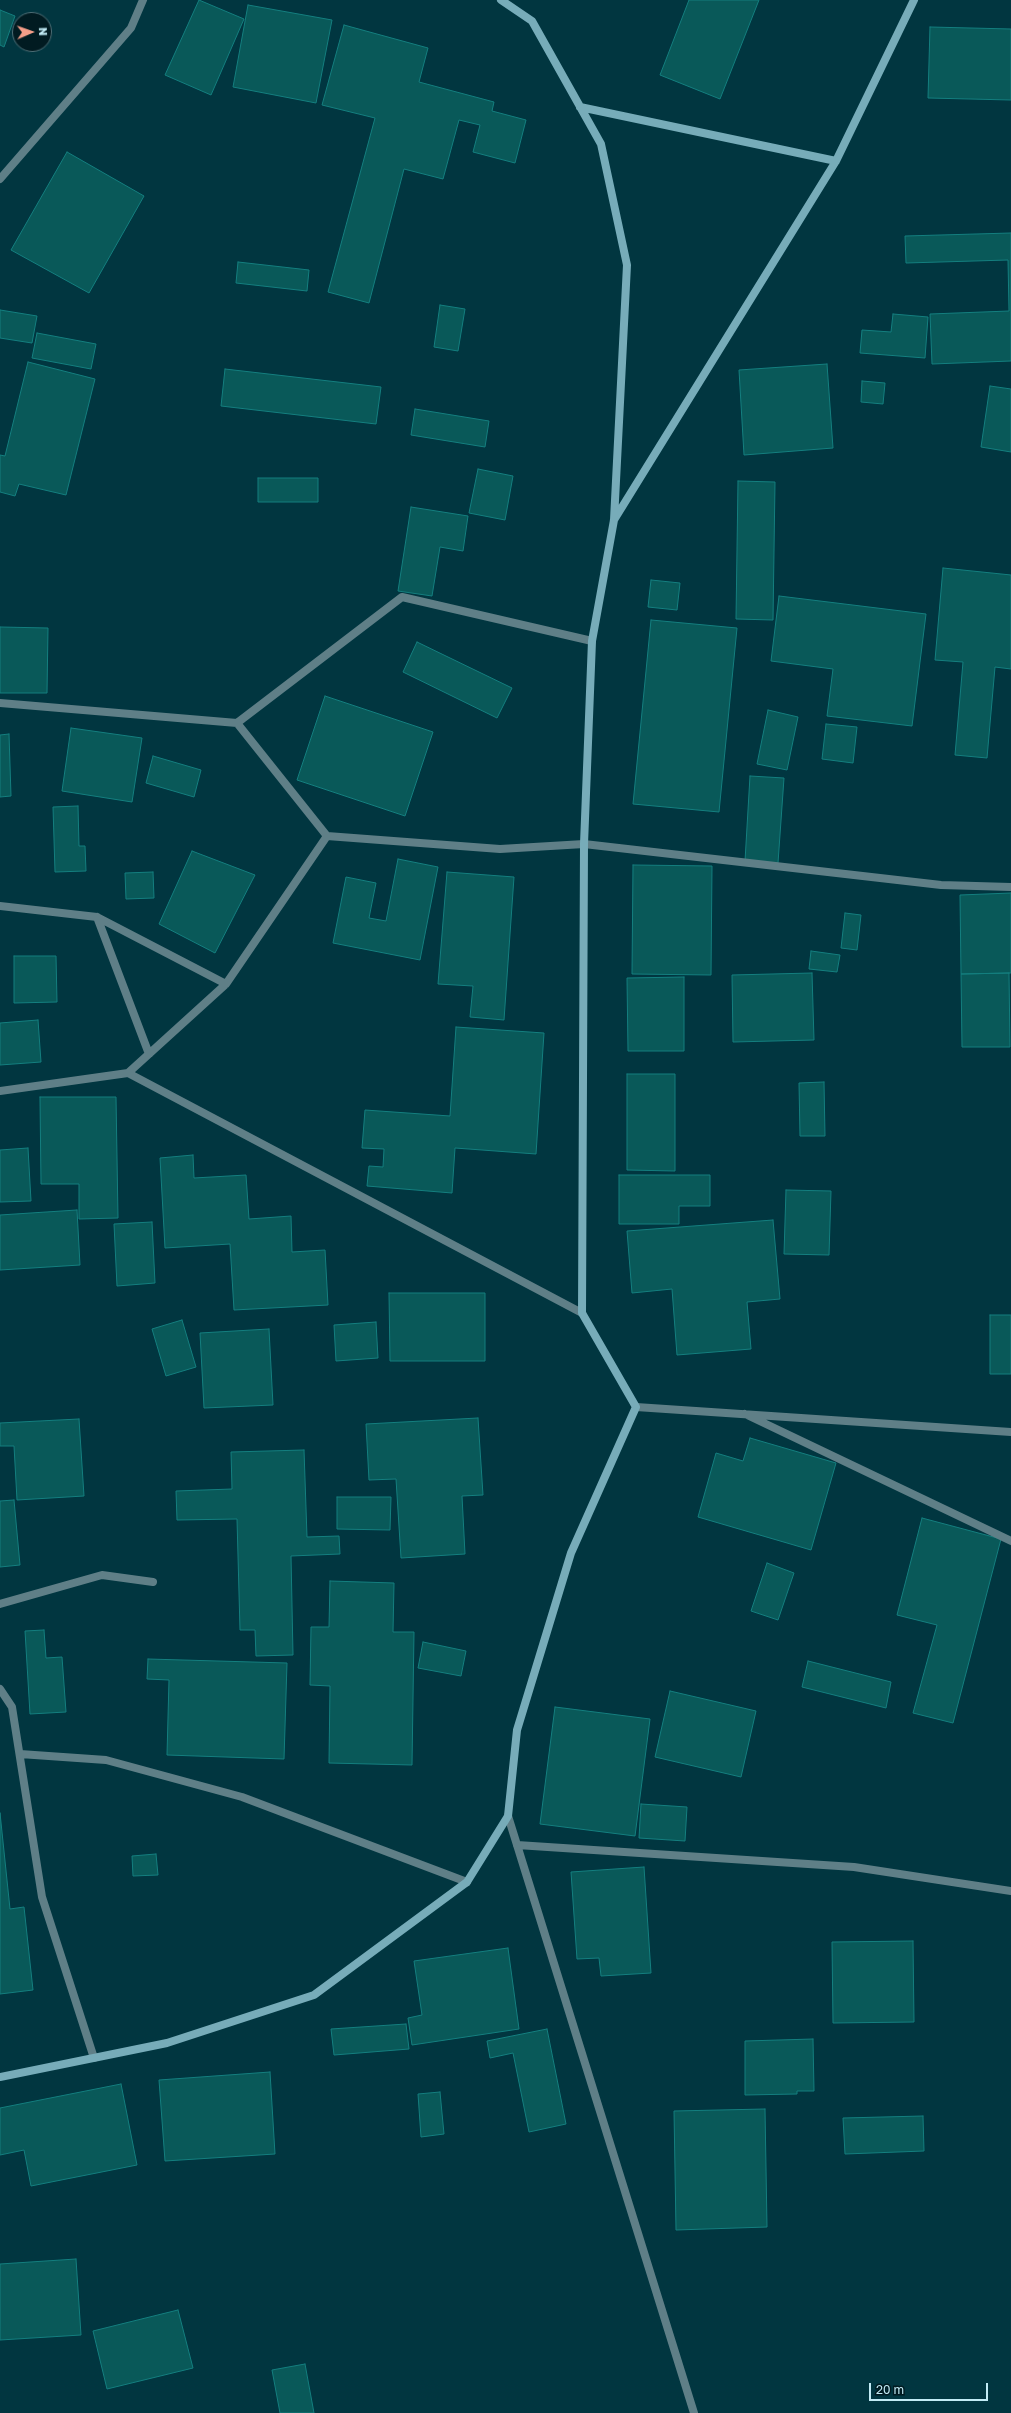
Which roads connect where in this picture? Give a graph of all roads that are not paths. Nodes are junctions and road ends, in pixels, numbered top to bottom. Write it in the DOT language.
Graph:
graph roads {
  1 [pos="143,0"];
  2 [pos="501,0"];
  3 [pos="914,0"];
  4 [pos="580,107"];
  5 [pos="836,161"];
  6 [pos="0,179"];
  7 [pos="614,520"];
  8 [pos="592,641"];
  9 [pos="0,703"];
  10 [pos="237,723"];
  11 [pos="327,836"];
  12 [pos="584,844"];
  13 [pos="1011,887"];
  14 [pos="0,906"];
  15 [pos="96,917"];
  16 [pos="226,984"];
  17 [pos="149,1054"];
  18 [pos="128,1073"];
  19 [pos="0,1091"];
  20 [pos="582,1313"];
  21 [pos="636,1407"];
  22 [pos="740,1412"];
  23 [pos="1011,1432"];
  24 [pos="1011,1541"];
  25 [pos="153,1582"];
  26 [pos="0,1604"];
  27 [pos="0,1689"];
  28 [pos="20,1754"];
  29 [pos="508,1816"];
  30 [pos="517,1845"];
  31 [pos="467,1882"];
  32 [pos="1011,1891"];
  33 [pos="94,2058"];
  34 [pos="0,2077"];
  35 [pos="694,2413"];
  1 -- 6 [label="street"];
  2 -- 4 [label="street"];
  3 -- 5 [label="street"];
  4 -- 5 [label="street"];
  4 -- 7 [label="street"];
  5 -- 7 [label="street"];
  7 -- 8 [label="street"];
  8 -- 10 [label="street"];
  8 -- 12 [label="street"];
  9 -- 10 [label="street"];
  10 -- 11 [label="street"];
  11 -- 12 [label="street"];
  11 -- 16 [label="street"];
  12 -- 13 [label="street"];
  12 -- 20 [label="street"];
  14 -- 15 [label="street"];
  15 -- 16 [label="street"];
  15 -- 17 [label="street"];
  16 -- 17 [label="street"];
  17 -- 18 [label="street"];
  18 -- 19 [label="street"];
  18 -- 20 [label="street"];
  20 -- 21 [label="street"];
  21 -- 22 [label="street"];
  21 -- 29 [label="street"];
  22 -- 23 [label="street"];
  22 -- 24 [label="street"];
  25 -- 26 [label="street"];
  27 -- 28 [label="street"];
  28 -- 31 [label="street"];
  28 -- 33 [label="street"];
  29 -- 30 [label="street"];
  29 -- 31 [label="street"];
  30 -- 32 [label="street"];
  30 -- 35 [label="street"];
  31 -- 33 [label="street"];
  33 -- 34 [label="street"];
}
